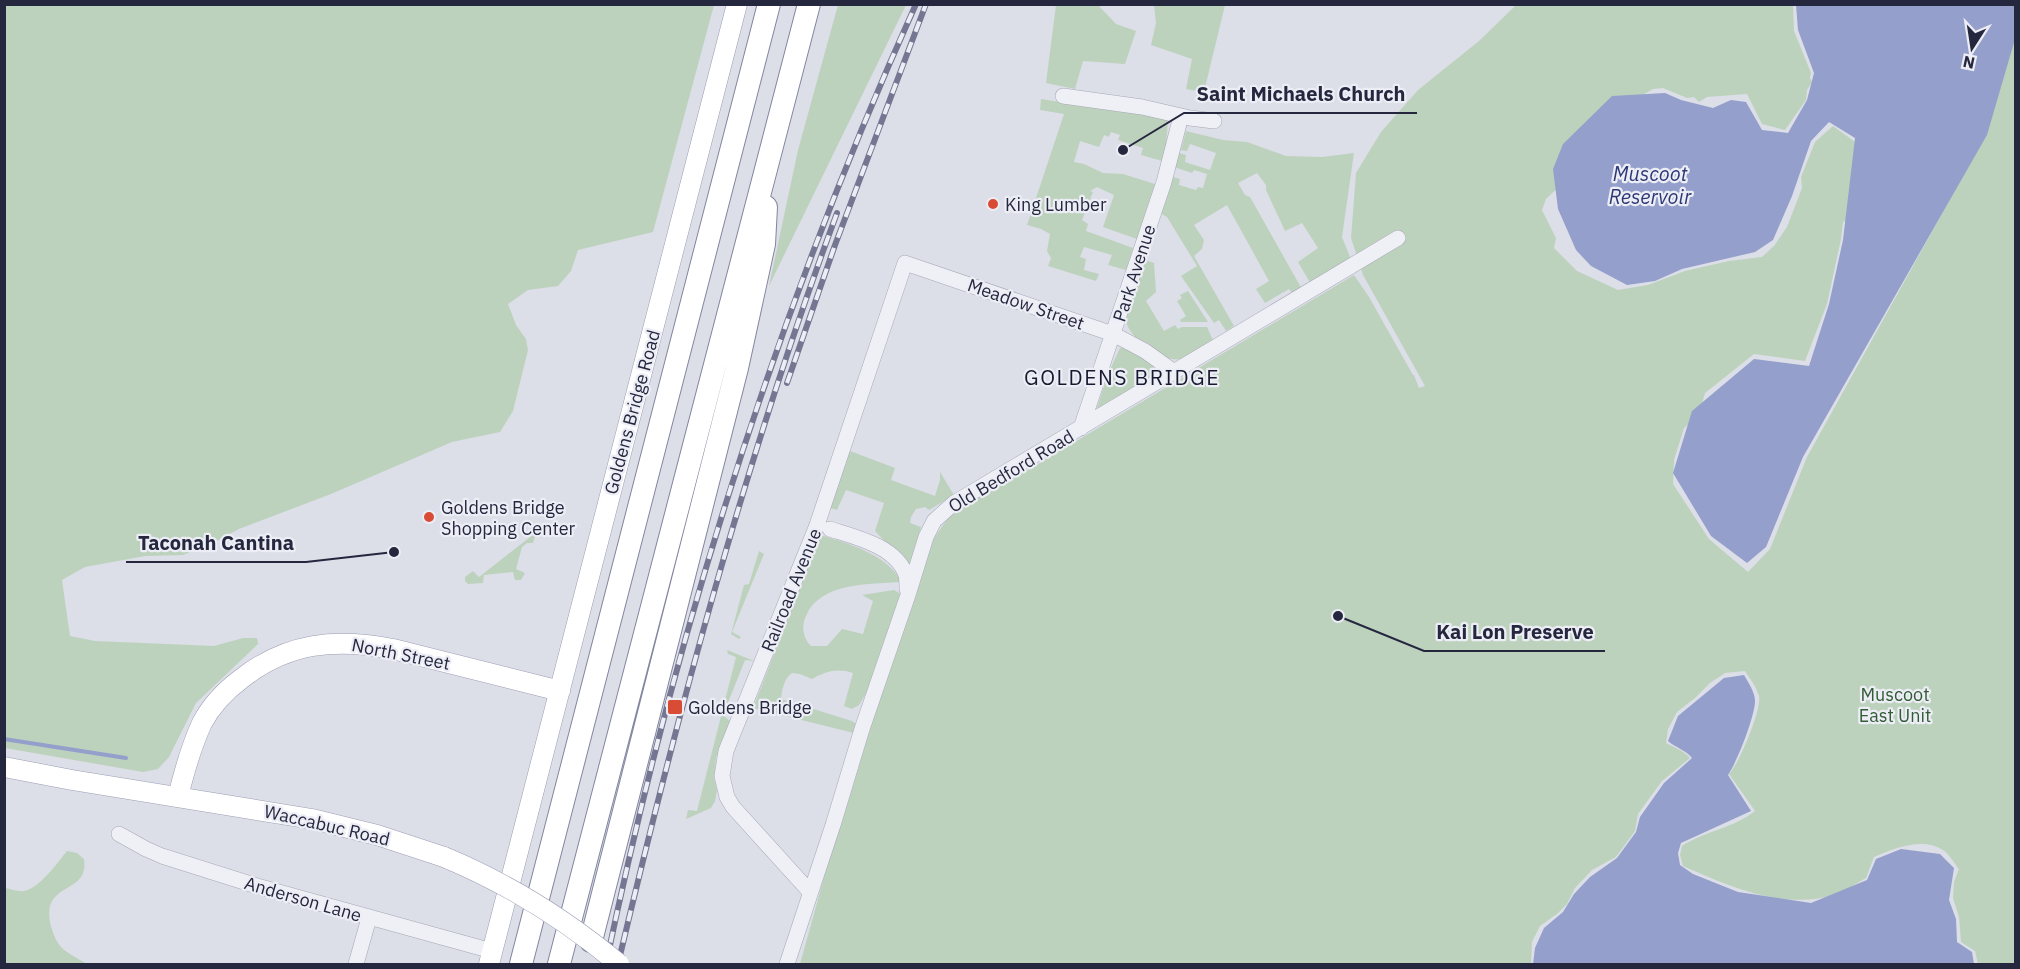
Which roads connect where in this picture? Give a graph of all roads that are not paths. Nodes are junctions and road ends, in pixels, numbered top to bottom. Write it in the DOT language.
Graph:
graph roads {
  1 [pos="736,4"];
  2 [pos="769,4"];
  3 [pos="809,4"];
  4 [pos="1063,96"];
  5 [pos="1181,116"];
  6 [pos="1214,121"];
  7 [pos="770,155"];
  8 [pos="1398,238"];
  9 [pos="905,263"];
  10 [pos="1113,334"];
  11 [pos="1173,371"];
  12 [pos="1081,428"];
  13 [pos="830,529"];
  14 [pos="908,595"];
  15 [pos="560,691"];
  16 [pos="4,767"];
  17 [pos="178,798"];
  18 [pos="119,834"];
  19 [pos="810,892"];
  20 [pos="369,918"];
  21 [pos="591,941"];
  22 [pos="491,958"];
  23 [pos="356,964"];
  24 [pos="521,964"];
  25 [pos="560,964"];
  26 [pos="619,964"];
  27 [pos="787,964"];
  1 -- 15 [label="main road, Goldens Bridge Road"];
  2 -- 24 [label="highway"];
  3 -- 7 [label="highway"];
  4 -- 5 [label="street"];
  5 -- 6 [label="street"];
  5 -- 10 [label="street, Park Avenue"];
  7 -- 21 [label="highway"];
  7 -- 25 [label="highway"];
  8 -- 11 [label="street, Old Bedford Road"];
  9 -- 10 [label="street, Meadow Street"];
  9 -- 19 [label="street, Railroad Avenue"];
  10 -- 11 [label="street, Meadow Street"];
  10 -- 12 [label="street, Park Avenue"];
  11 -- 12 [label="street, Old Bedford Road"];
  12 -- 14 [label="street, Old Bedford Road"];
  13 -- 14 [label="street"];
  14 -- 19 [label="street, Old Bedford Road"];
  15 -- 17 [label="main road, North Street"];
  15 -- 22 [label="main road, Goldens Bridge Road"];
  16 -- 17 [label="main road, Waccabuc Road"];
  17 -- 21 [label="main road, Waccabuc Road, bridge"];
  18 -- 20 [label="street, Anderson Lane"];
  19 -- 27 [label="street, Old Bedford Road"];
  20 -- 22 [label="street, Anderson Lane"];
  20 -- 23 [label="street"];
  21 -- 26 [label="main road, Waccabuc Road, bridge"];
}
